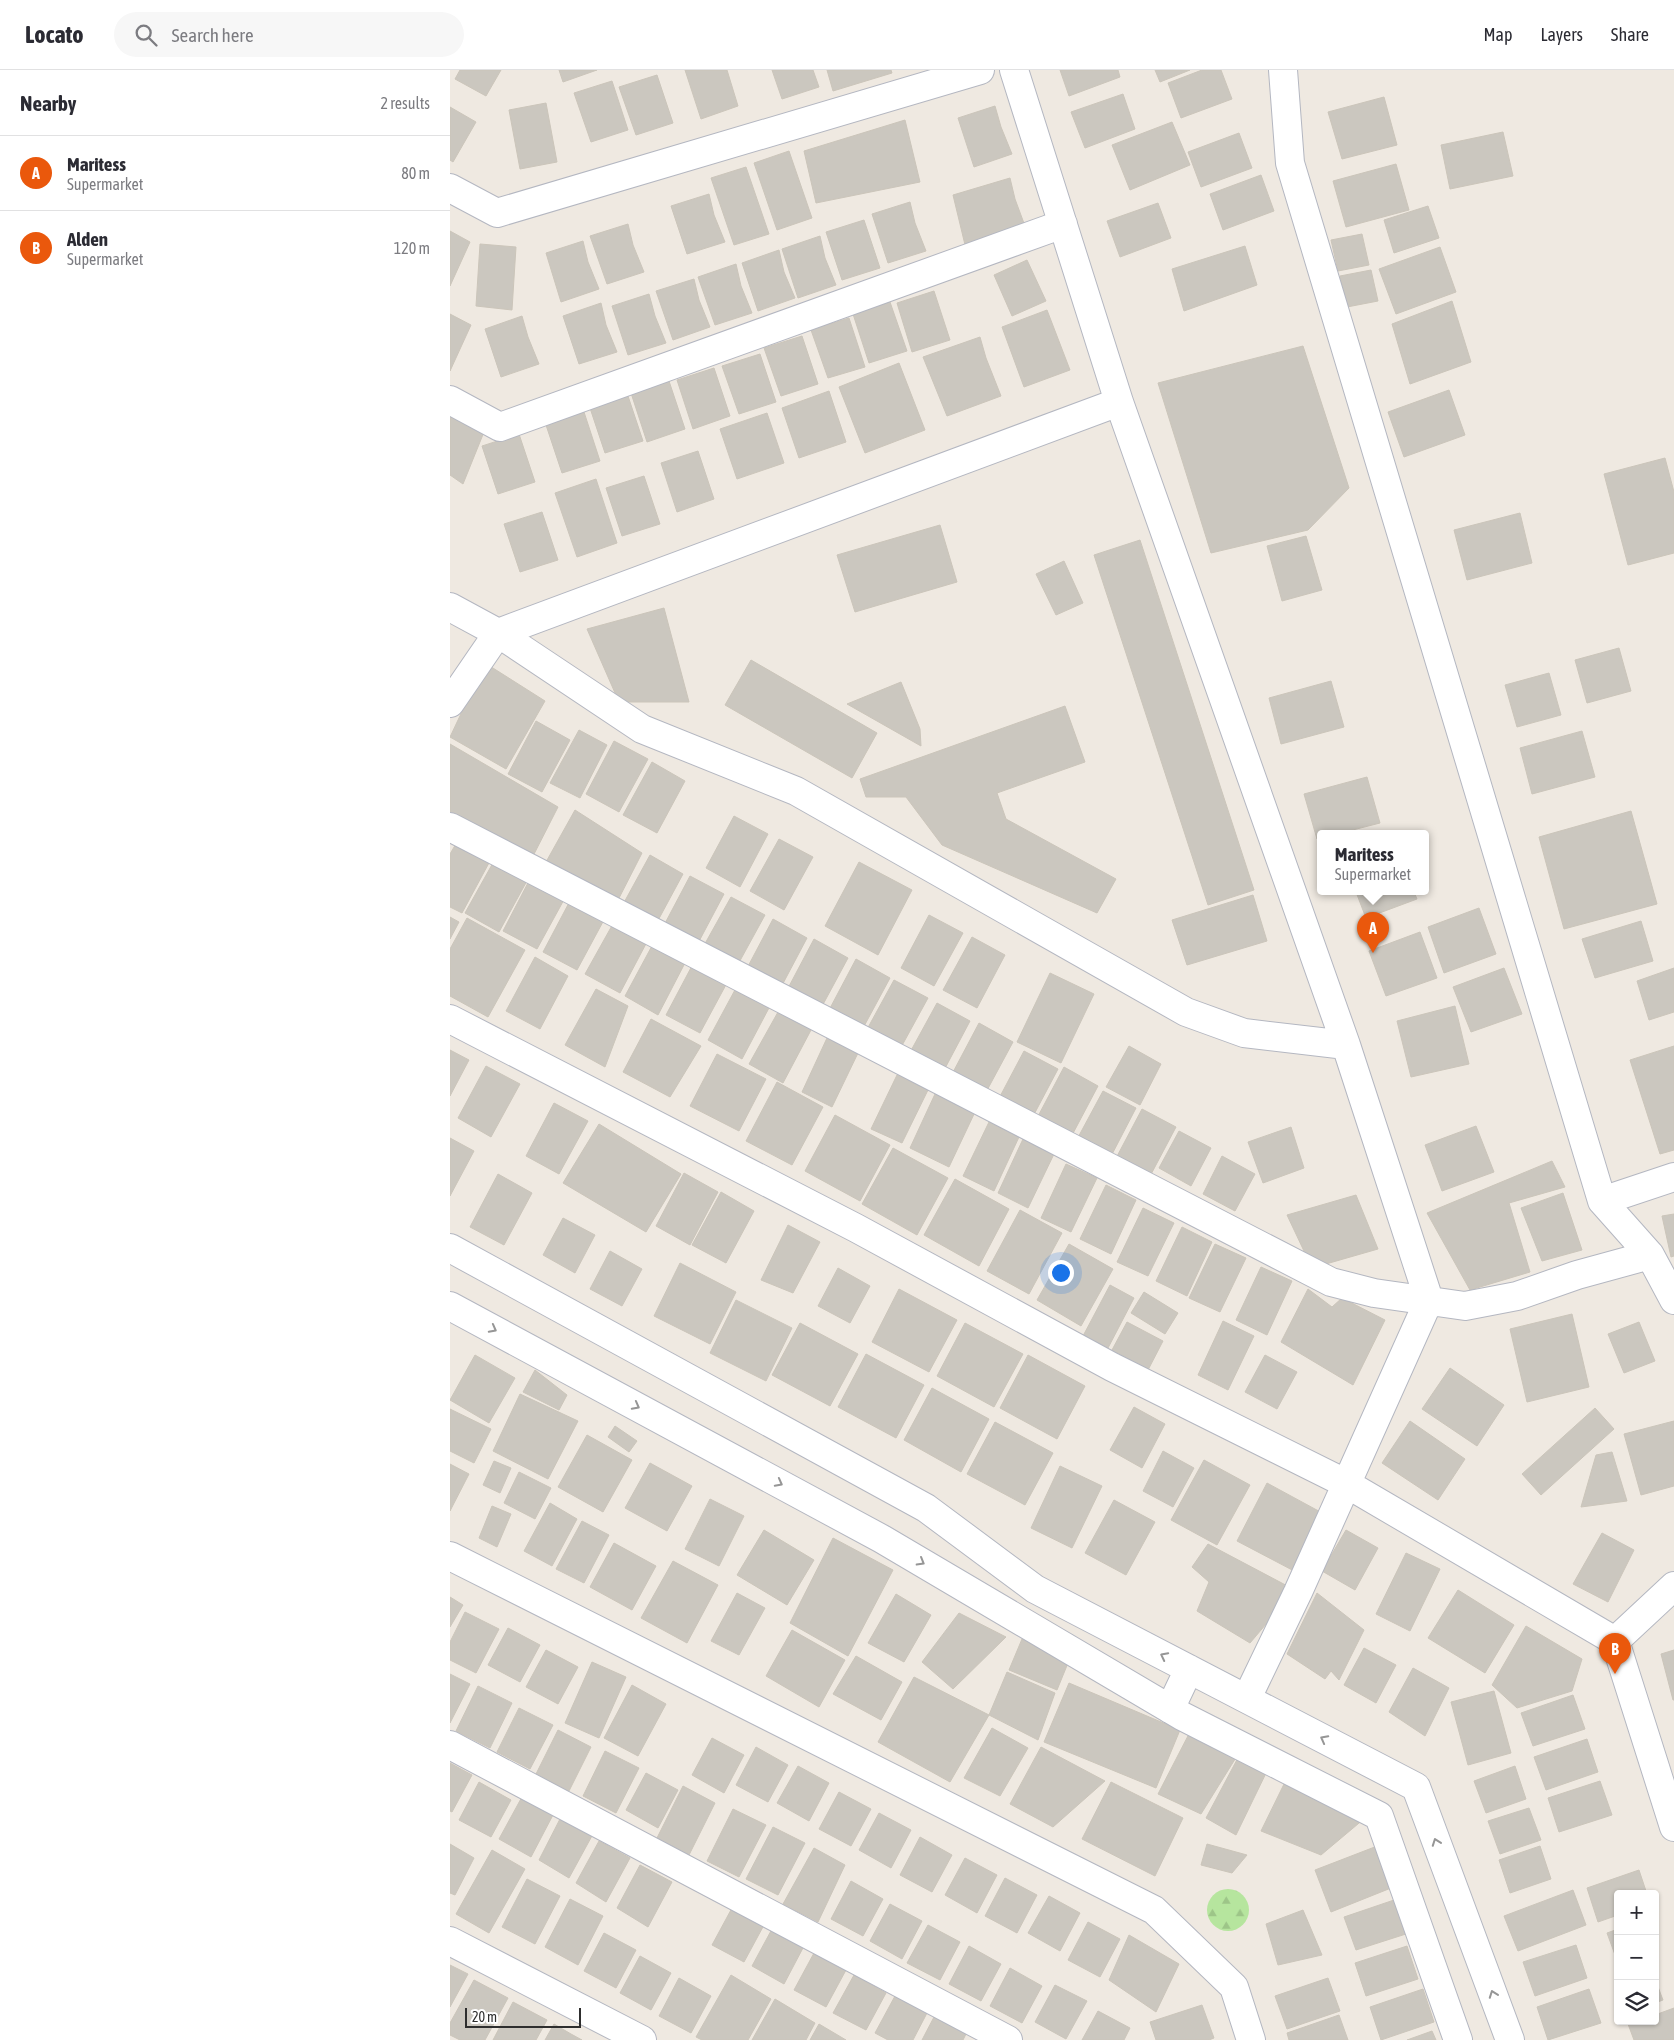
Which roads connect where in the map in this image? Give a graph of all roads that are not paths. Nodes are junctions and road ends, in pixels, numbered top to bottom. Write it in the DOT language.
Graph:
graph roads {
  1 [pos="980,70"];
  2 [pos="1014,70"];
  3 [pos="1283,70"];
  4 [pos="450,188"];
  5 [pos="1063,224"];
  6 [pos="450,400"];
  7 [pos="1118,402"];
  8 [pos="450,607"];
  9 [pos="498,633"];
  10 [pos="450,703"];
  11 [pos="450,826"];
  12 [pos="450,1019"];
  13 [pos="1346,1045"];
  14 [pos="1674,1177"];
  15 [pos="1602,1201"];
  16 [pos="450,1248"];
  17 [pos="1650,1255"];
  18 [pos="1429,1300"];
  19 [pos="1674,1300"];
  20 [pos="450,1306"];
  21 [pos="1347,1484"];
  22 [pos="450,1556"];
  23 [pos="1674,1586"];
  24 [pos="1615,1641"];
  25 [pos="1189,1668"];
  26 [pos="1247,1698"];
  27 [pos="1170,1709"];
  28 [pos="450,1745"];
  29 [pos="1674,1827"];
  30 [pos="450,1940"];
  31 [pos="642,2040"];
  32 [pos="1008,2040"];
  33 [pos="1251,2040"];
  34 [pos="1458,2040"];
  35 [pos="1510,2040"];
  1 -- 4 [label="street"];
  2 -- 5 [label="street"];
  3 -- 15 [label="street"];
  5 -- 6 [label="street"];
  5 -- 7 [label="street"];
  7 -- 9 [label="street"];
  7 -- 13 [label="street"];
  8 -- 9 [label="street"];
  9 -- 10 [label="street"];
  9 -- 13 [label="street"];
  11 -- 18 [label="street"];
  12 -- 21 [label="street"];
  13 -- 18 [label="street"];
  14 -- 15 [label="street"];
  15 -- 17 [label="street"];
  25 -- 16 [label="street, one-way"];
  17 -- 18 [label="street"];
  17 -- 19 [label="street"];
  18 -- 21 [label="street"];
  20 -- 27 [label="street, one-way"];
  21 -- 24 [label="street"];
  21 -- 26 [label="street"];
  22 -- 33 [label="street"];
  23 -- 24 [label="street"];
  24 -- 29 [label="street"];
  25 -- 26 [label="street"];
  25 -- 27 [label="street"];
  35 -- 26 [label="street, one-way"];
  27 -- 34 [label="street"];
  28 -- 32 [label="street"];
  30 -- 31 [label="street"];
}
